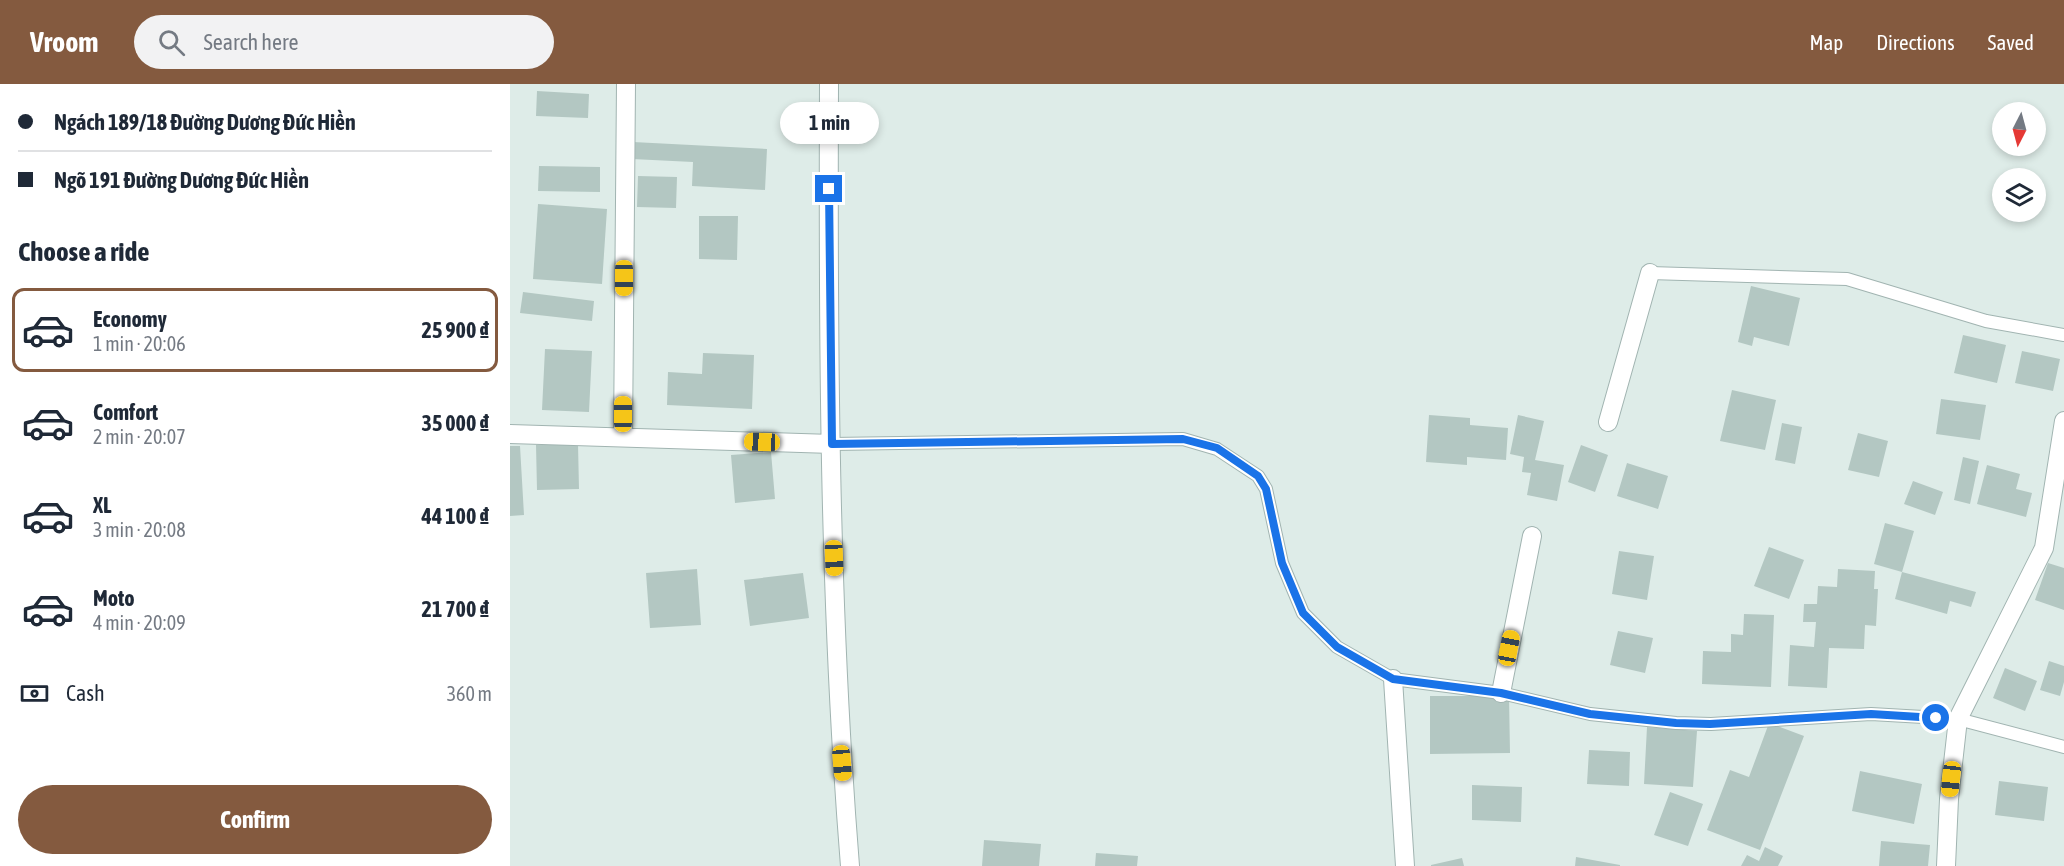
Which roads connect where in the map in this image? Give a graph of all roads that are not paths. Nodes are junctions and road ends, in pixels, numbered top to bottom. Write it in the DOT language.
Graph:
graph roads {
  1 [pos="626,84"];
  2 [pos="829,84"];
  3 [pos="1650,273"];
  4 [pos="2064,335"];
  5 [pos="2064,421"];
  6 [pos="1608,422"];
  7 [pos="510,434"];
  8 [pos="623,437"];
  9 [pos="832,444"];
  10 [pos="1532,536"];
  11 [pos="1393,679"];
  12 [pos="1501,693"];
  13 [pos="1958,719"];
  14 [pos="2064,747"];
  15 [pos="850,866"];
  16 [pos="1405,866"];
  17 [pos="1946,866"];
  1 -- 8 [label="street"];
  2 -- 9 [label="street"];
  3 -- 4 [label="lane"];
  3 -- 6 [label="street"];
  5 -- 13 [label="street"];
  7 -- 8 [label="street"];
  8 -- 9 [label="street"];
  9 -- 11 [label="lane"];
  9 -- 15 [label="street"];
  10 -- 12 [label="street"];
  11 -- 12 [label="lane"];
  11 -- 16 [label="street"];
  12 -- 13 [label="lane"];
  13 -- 14 [label="lane"];
  13 -- 17 [label="street"];
}
